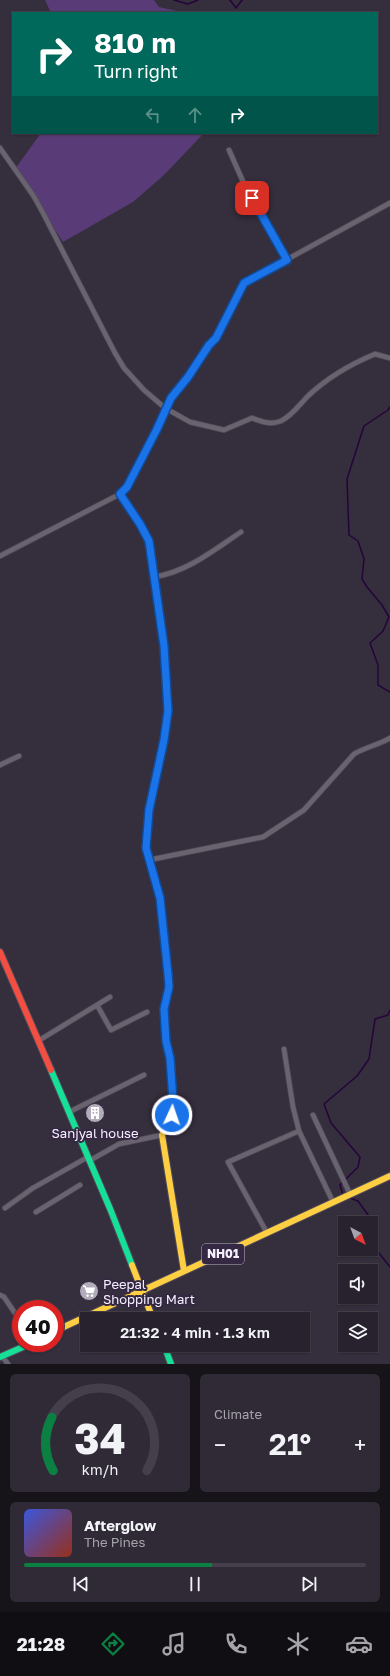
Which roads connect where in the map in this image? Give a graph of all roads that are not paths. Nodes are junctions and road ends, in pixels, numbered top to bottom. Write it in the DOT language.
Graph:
graph roads {
  1 [pos="0,148"];
  2 [pos="229,150"];
  3 [pos="390,203"];
  4 [pos="287,260"];
  5 [pos="390,358"];
  6 [pos="165,408"];
  7 [pos="120,494"];
  8 [pos="241,532"];
  9 [pos="0,556"];
  10 [pos="154,577"];
  11 [pos="390,738"];
  12 [pos="19,756"];
  13 [pos="0,765"];
  14 [pos="149,860"];
  15 [pos="1,956"];
  16 [pos="110,997"];
  17 [pos="97,1005"];
  18 [pos="147,1012"];
  19 [pos="38,1041"];
  20 [pos="284,1048"];
  21 [pos="144,1075"];
  22 [pos="69,1112"];
  23 [pos="312,1116"];
  24 [pos="299,1131"];
  25 [pos="162,1135"];
  26 [pos="89,1159"];
  27 [pos="390,1176"];
  28 [pos="80,1185"];
  29 [pos="350,1194"];
  30 [pos="333,1202"];
  31 [pos="5,1208"];
  32 [pos="36,1212"];
  33 [pos="267,1233"];
  34 [pos="184,1271"];
  35 [pos="141,1291"];
  36 [pos="0,1295"];
  37 [pos="12,1308"];
  38 [pos="150,1312"];
  39 [pos="64,1327"];
  40 [pos="12,1352"];
  41 [pos="167,1352"];
  42 [pos="1,1357"];
  43 [pos="8,1364"];
  44 [pos="172,1364"];
  1 -- 6 [label="street"];
  2 -- 4 [label="street"];
  3 -- 4 [label="street"];
  4 -- 6 [label="street"];
  5 -- 6 [label="street"];
  6 -- 7 [label="street"];
  7 -- 9 [label="street"];
  7 -- 10 [label="main road"];
  8 -- 10 [label="street"];
  10 -- 14 [label="main road"];
  11 -- 14 [label="street"];
  12 -- 13 [label="street"];
  14 -- 25 [label="main road"];
  15 -- 19 [label="main road"];
  16 -- 17 [label="street"];
  17 -- 18 [label="street"];
  17 -- 19 [label="street"];
  19 -- 22 [label="main road"];
  20 -- 24 [label="street"];
  21 -- 22 [label="street"];
  22 -- 26 [label="main road"];
  23 -- 29 [label="street"];
  24 -- 30 [label="street"];
  24 -- 33 [label="street"];
  25 -- 26 [label="street"];
  25 -- 34 [label="main road"];
  26 -- 31 [label="street"];
  26 -- 35 [label="main road"];
  27 -- 29 [label="main road, NH01"];
  28 -- 32 [label="street"];
  29 -- 30 [label="main road, NH01"];
  30 -- 33 [label="main road, NH01"];
  33 -- 34 [label="main road, NH01"];
  34 -- 35 [label="main road, NH01"];
  35 -- 38 [label="main road"];
  35 -- 39 [label="main road, NH01"];
  36 -- 37 [label="street"];
  40 -- 42 [label="main road"];
  41 -- 44 [label="main road"];
  42 -- 43 [label="street"];
}
